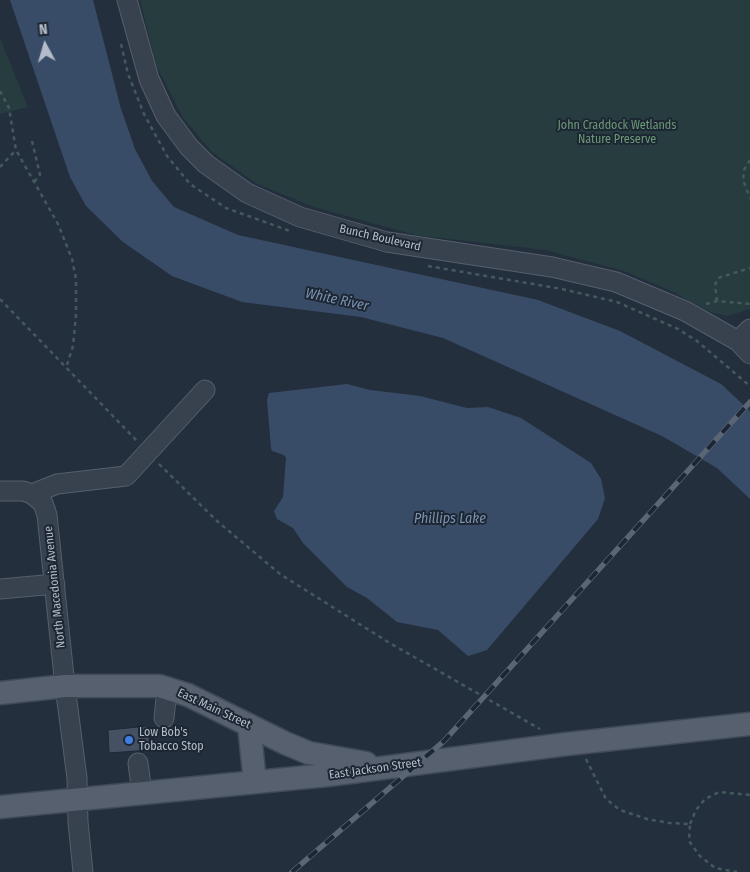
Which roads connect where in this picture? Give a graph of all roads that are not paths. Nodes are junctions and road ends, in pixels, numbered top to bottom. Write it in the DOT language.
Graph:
graph roads {
  1 [pos="127,0"];
  2 [pos="746,341"];
  3 [pos="205,390"];
  4 [pos="0,491"];
  5 [pos="32,494"];
  6 [pos="55,584"];
  7 [pos="0,589"];
  8 [pos="64,686"];
  9 [pos="167,689"];
  10 [pos="0,693"];
  11 [pos="164,718"];
  12 [pos="750,724"];
  13 [pos="249,725"];
  14 [pos="138,763"];
  15 [pos="392,766"];
  16 [pos="254,782"];
  17 [pos="142,793"];
  18 [pos="78,799"];
  19 [pos="0,807"];
  20 [pos="83,872"];
  1 -- 2 [label="street, Bunch Boulevard"];
  3 -- 5 [label="street"];
  4 -- 5 [label="street"];
  5 -- 6 [label="street, North Macedonia Avenue"];
  6 -- 7 [label="street"];
  6 -- 8 [label="street, North Macedonia Avenue"];
  8 -- 9 [label="main road, East Main Street"];
  8 -- 10 [label="main road, East Main Street"];
  8 -- 18 [label="street, North Macedonia Avenue"];
  9 -- 11 [label="street"];
  9 -- 13 [label="main road, East Main Street"];
  12 -- 15 [label="main road, East Jackson Street"];
  13 -- 15 [label="main road, East Main Street"];
  13 -- 16 [label="main road"];
  14 -- 17 [label="street"];
  15 -- 16 [label="main road, East Jackson Street"];
  16 -- 17 [label="main road, East Jackson Street"];
  17 -- 18 [label="main road, East Jackson Street"];
  18 -- 19 [label="main road, East Jackson Street"];
  18 -- 20 [label="street, North Macedonia Avenue"];
}
